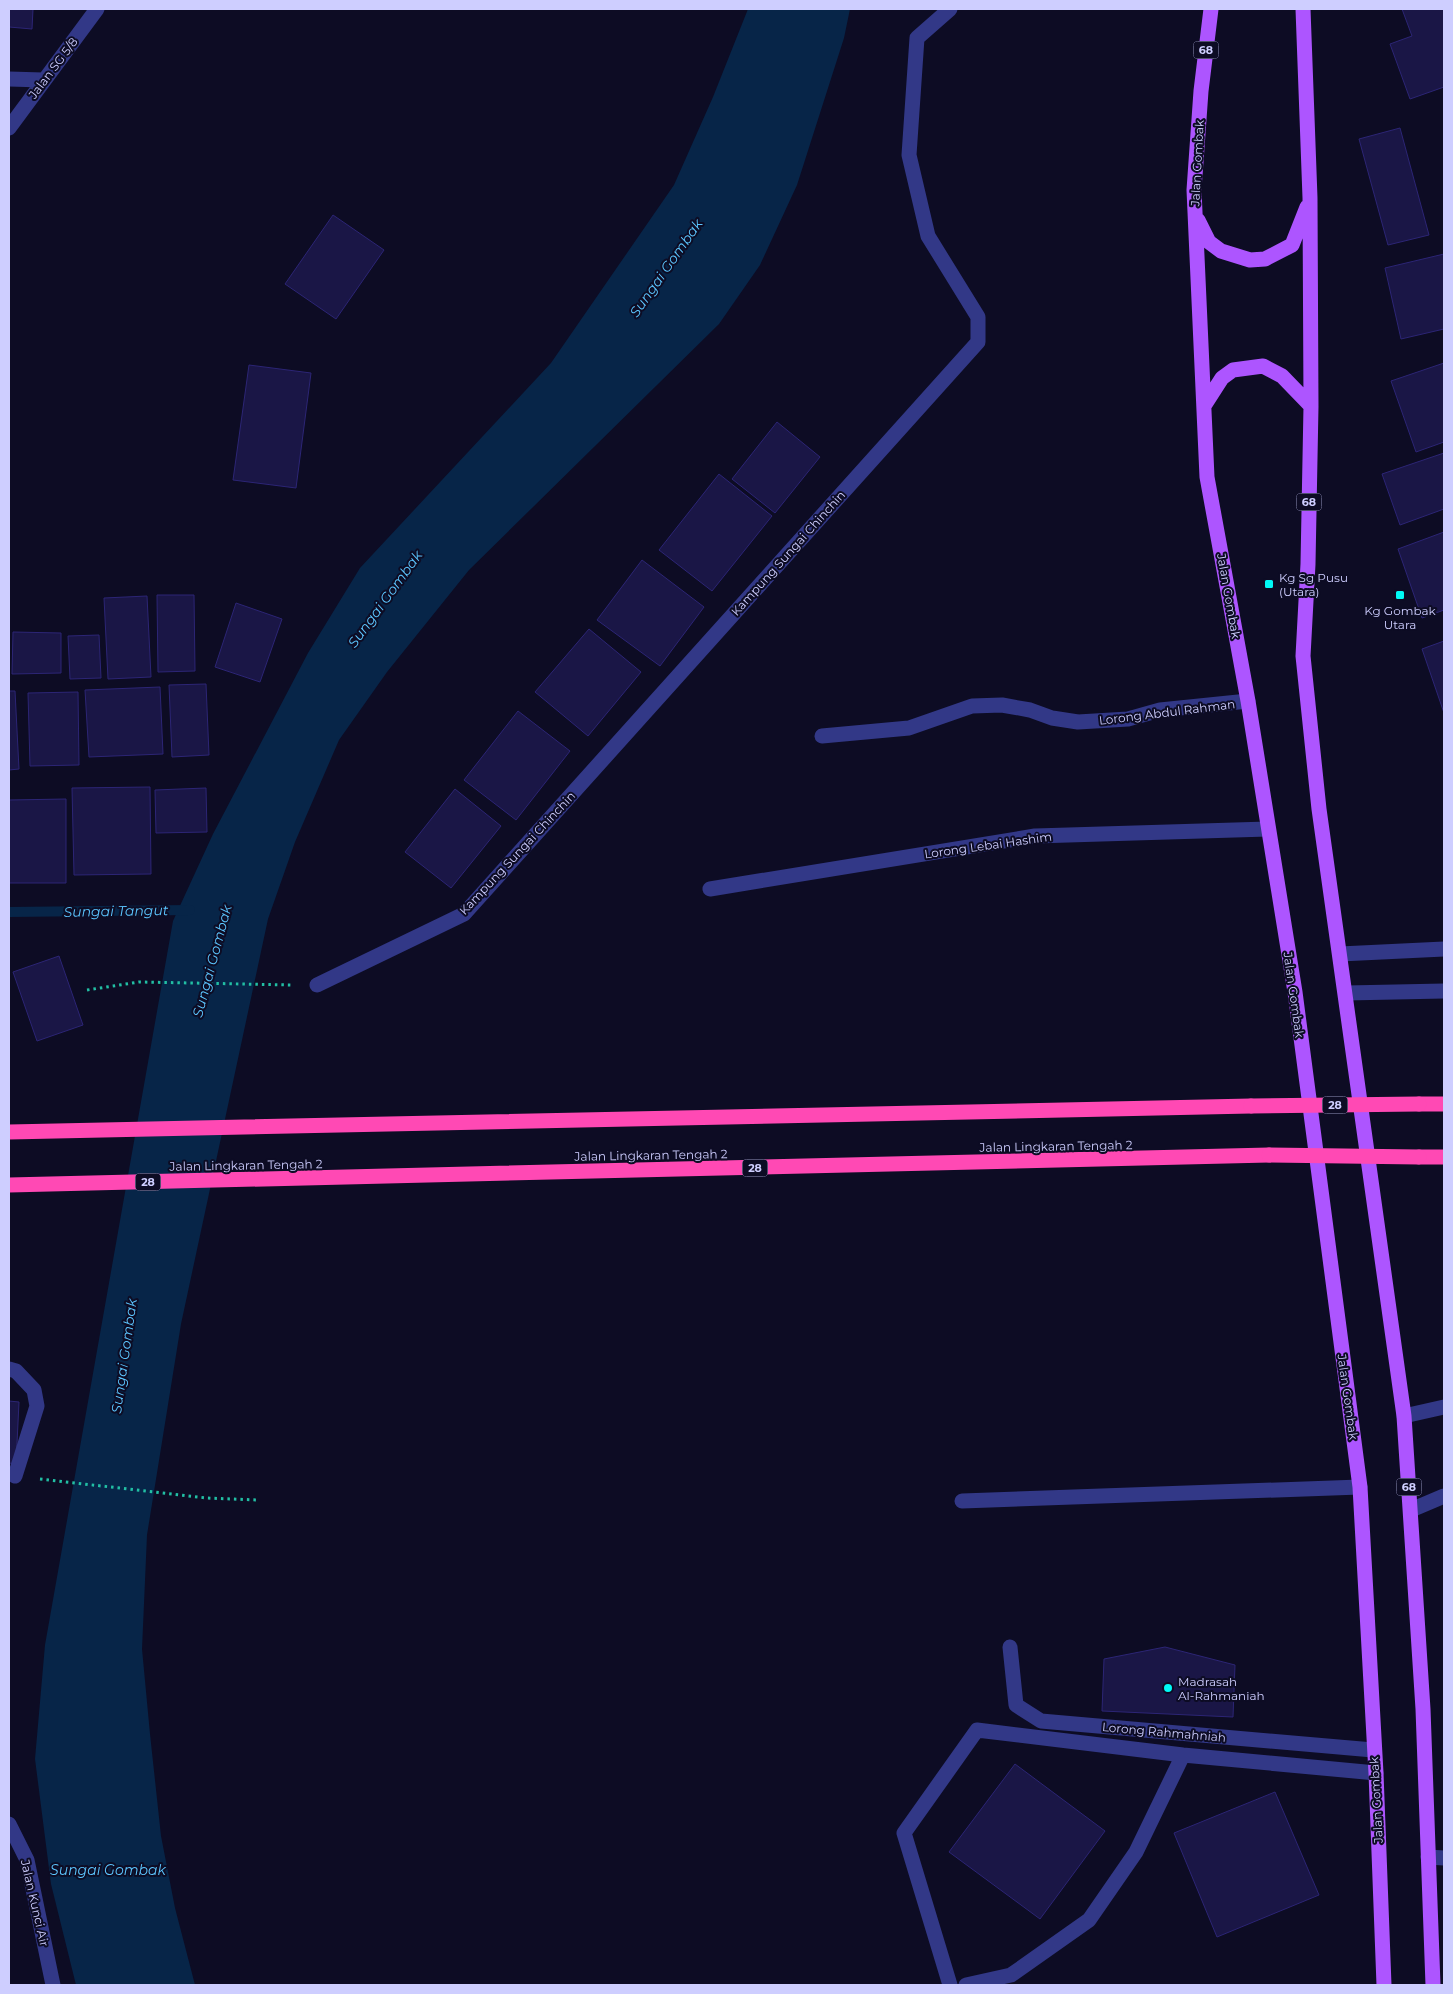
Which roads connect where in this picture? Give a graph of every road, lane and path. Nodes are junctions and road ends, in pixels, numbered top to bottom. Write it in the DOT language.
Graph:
graph roads {
  1 [pos="98,9"];
  2 [pos="950,9"];
  3 [pos="1211,9"];
  4 [pos="1304,9"];
  5 [pos="9,79"];
  6 [pos="43,80"];
  7 [pos="9,128"];
  8 [pos="1310,198"];
  9 [pos="1195,215"];
  10 [pos="1204,406"];
  11 [pos="1311,406"];
  12 [pos="1248,701"];
  13 [pos="822,736"];
  14 [pos="1268,829"];
  15 [pos="710,889"];
  16 [pos="1444,949"];
  17 [pos="1340,954"];
  18 [pos="317,985"];
  19 [pos="87,990"];
  20 [pos="1444,991"];
  21 [pos="1346,992"];
  22 [pos="1444,1104"];
  23 [pos="9,1132"];
  24 [pos="1444,1157"];
  25 [pos="9,1186"];
  26 [pos="9,1369"];
  27 [pos="1444,1407"];
  28 [pos="1404,1416"];
  29 [pos="15,1476"];
  30 [pos="1360,1487"];
  31 [pos="1444,1496"];
  32 [pos="257,1500"];
  33 [pos="962,1502"];
  34 [pos="1411,1510"];
  35 [pos="1010,1647"];
  36 [pos="1373,1750"];
  37 [pos="1183,1755"];
  38 [pos="1376,1773"];
  39 [pos="9,1824"];
  40 [pos="1428,1857"];
  41 [pos="1444,1858"];
  42 [pos="53,1985"];
  43 [pos="950,1985"];
  44 [pos="966,1985"];
  45 [pos="1384,1985"];
  46 [pos="1432,1985"];
  1 -- 6 [label="street, Jalan SG 5/8"];
  2 -- 18 [label="street, Kampung Sungai Chinchin"];
  3 -- 9 [label="main road, Jalan Gombak / 68"];
  4 -- 8 [label="main road, 68"];
  5 -- 6 [label="street"];
  6 -- 7 [label="street, Jalan SG 5/8"];
  8 -- 9 [label="main road"];
  8 -- 11 [label="main road, 68"];
  9 -- 10 [label="main road, Jalan Gombak / 68"];
  10 -- 11 [label="main road"];
  10 -- 12 [label="main road, Jalan Gombak / 68"];
  11 -- 17 [label="main road, 68"];
  12 -- 13 [label="street, Lorong Abdul Rahman"];
  12 -- 14 [label="main road, Jalan Gombak / 68"];
  14 -- 15 [label="street, Lorong Lebai Hashim"];
  14 -- 30 [label="main road, Jalan Gombak / 68"];
  16 -- 17 [label="street"];
  17 -- 21 [label="main road, 68"];
  18 -- 19 [label="path"];
  20 -- 21 [label="street"];
  21 -- 28 [label="main road, 68"];
  22 -- 23 [label="highway, 28, bridge"];
  24 -- 25 [label="highway, Jalan Lingkaran Tengah 2 / 28, bridge"];
  26 -- 29 [label="street"];
  27 -- 28 [label="street"];
  28 -- 34 [label="main road, 68"];
  29 -- 32 [label="path"];
  30 -- 33 [label="street"];
  30 -- 36 [label="main road, Jalan Gombak / 68"];
  31 -- 34 [label="street"];
  34 -- 40 [label="main road, 68"];
  35 -- 36 [label="street, Lorong Rahmahniah"];
  36 -- 38 [label="main road, Jalan Gombak / 68"];
  37 -- 38 [label="street"];
  37 -- 43 [label="street"];
  37 -- 44 [label="street"];
  38 -- 45 [label="main road, Jalan Gombak / 68"];
  39 -- 42 [label="street, Jalan Kunci Air"];
  40 -- 41 [label="street"];
  40 -- 46 [label="main road, 68"];
}
